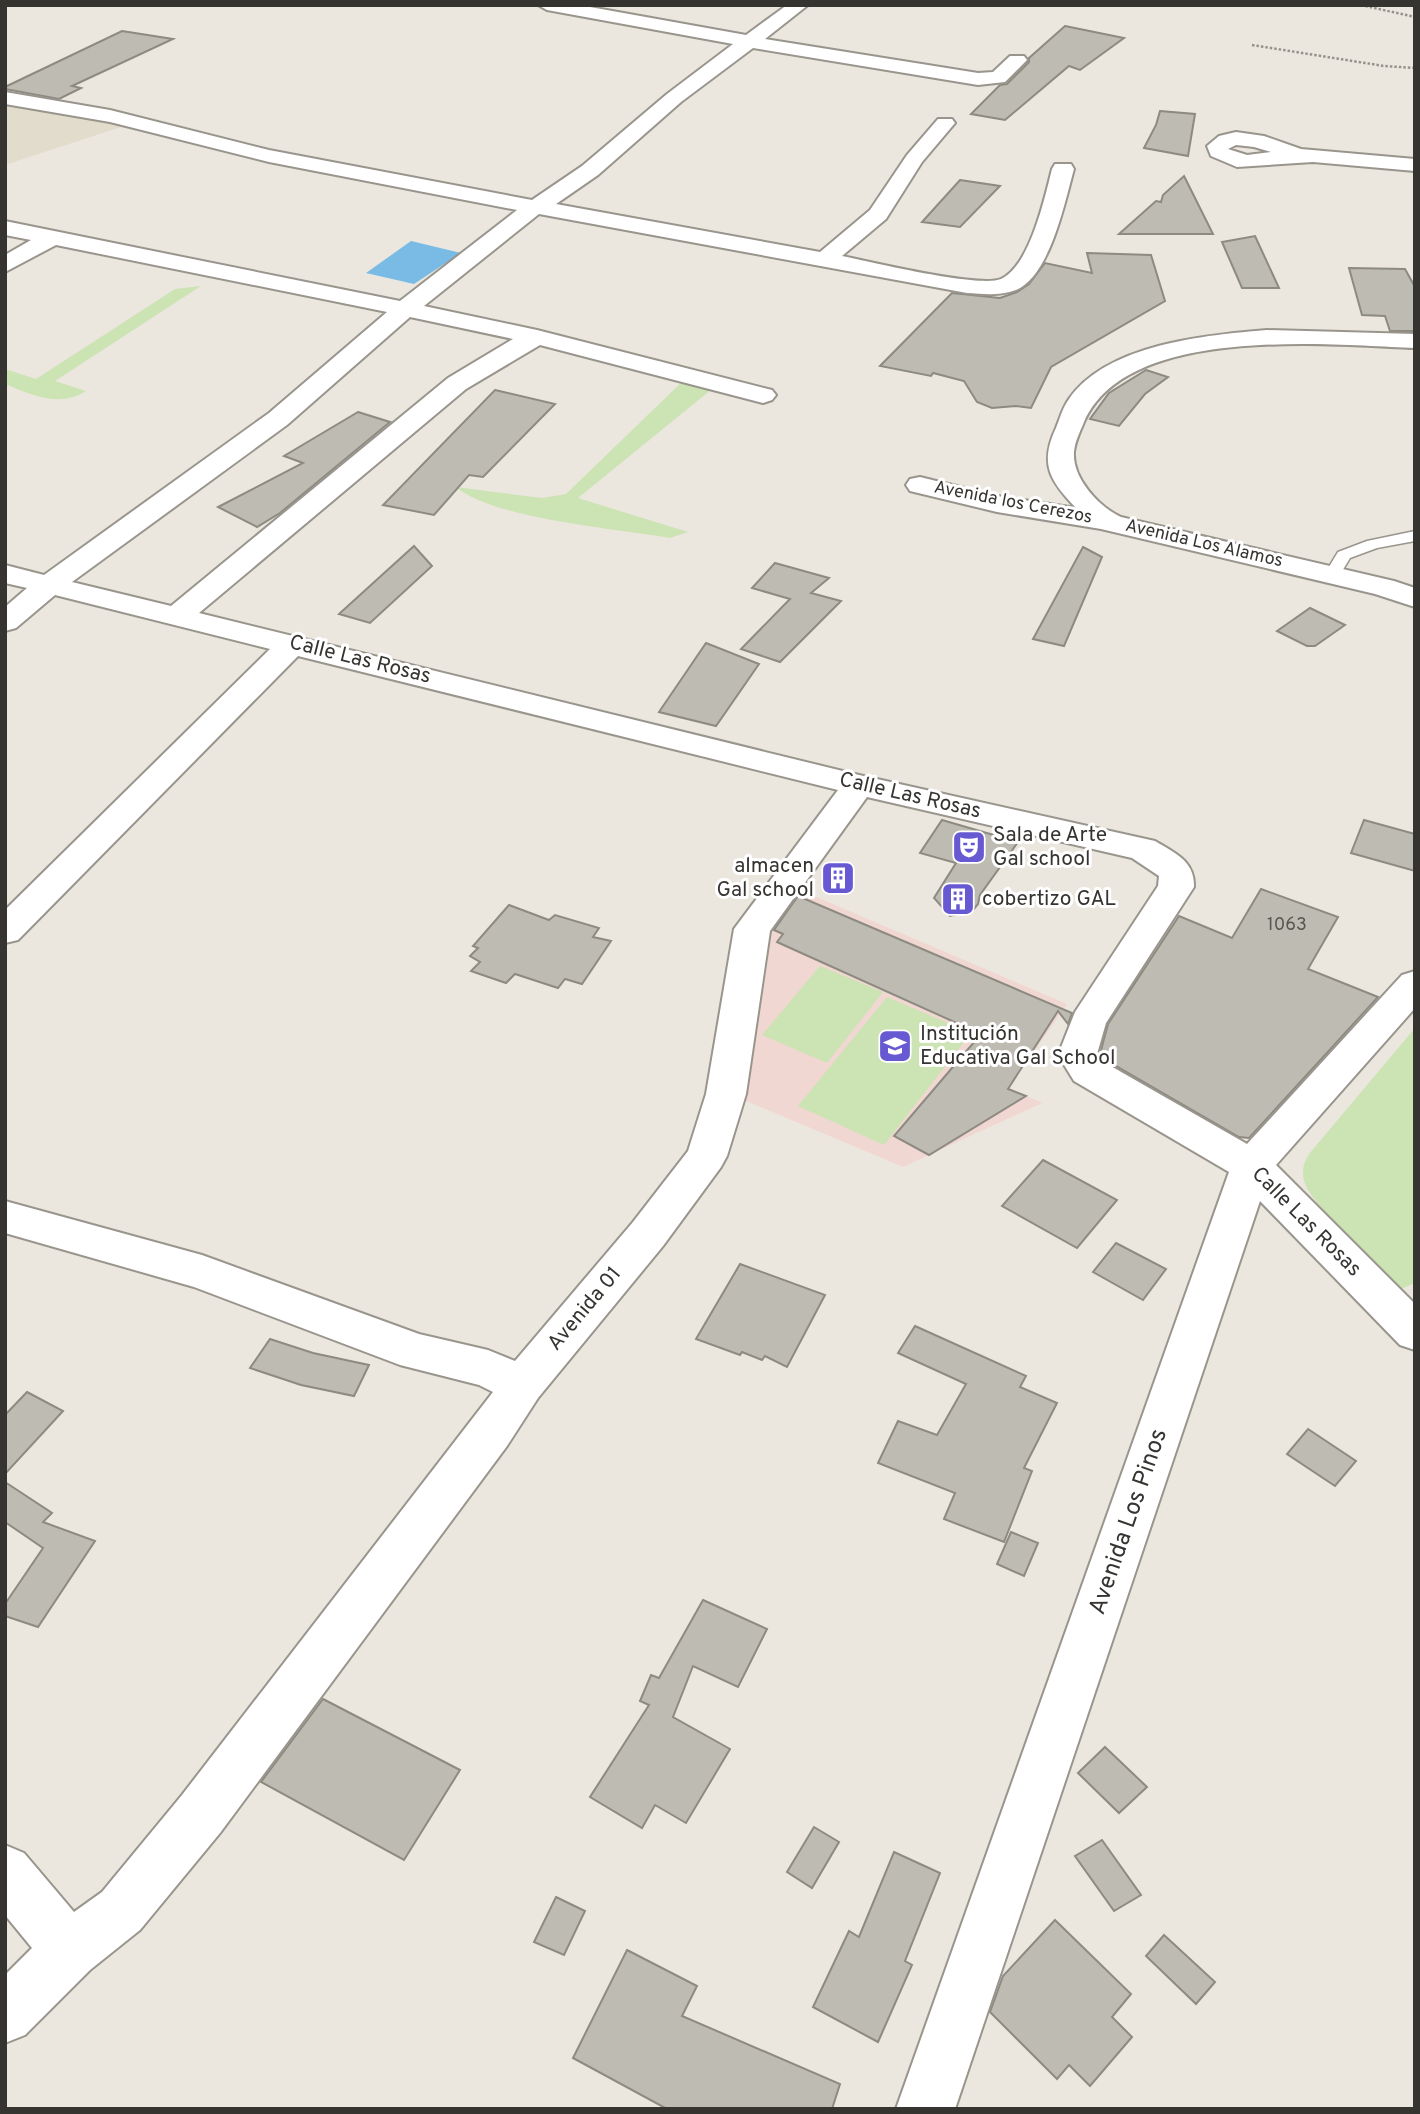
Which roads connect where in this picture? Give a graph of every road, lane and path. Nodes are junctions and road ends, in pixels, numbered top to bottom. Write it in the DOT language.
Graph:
graph roads {
  1 [pos="547,5"];
  2 [pos="799,5"];
  3 [pos="1361,5"];
  4 [pos="1415,17"];
  5 [pos="748,42"];
  6 [pos="1252,45"];
  7 [pos="1017,60"];
  8 [pos="1415,68"];
  9 [pos="5,98"];
  10 [pos="945,123"];
  11 [pos="1298,155"];
  12 [pos="1415,165"];
  13 [pos="1063,169"];
  14 [pos="536,207"];
  15 [pos="5,228"];
  16 [pos="53,237"];
  17 [pos="823,261"];
  18 [pos="5,265"];
  19 [pos="405,309"];
  20 [pos="537,337"];
  21 [pos="1415,341"];
  22 [pos="763,396"];
  23 [pos="920,485"];
  24 [pos="1105,521"];
  25 [pos="1415,536"];
  26 [pos="5,574"];
  27 [pos="1332,575"];
  28 [pos="50,584"];
  29 [pos="1415,598"];
  30 [pos="178,615"];
  31 [pos="5,622"];
  32 [pos="293,643"];
  33 [pos="859,785"];
  34 [pos="5,932"];
  35 [pos="1415,984"];
  36 [pos="1251,1166"];
  37 [pos="5,1217"];
  38 [pos="1415,1332"];
  39 [pos="522,1385"];
  40 [pos="5,1872"];
  41 [pos="70,1950"];
  42 [pos="5,2015"];
  43 [pos="925,2109"];
  1 -- 5 [label="street"];
  2 -- 5 [label="street"];
  3 -- 4 [label="path"];
  5 -- 7 [label="street"];
  5 -- 14 [label="street"];
  6 -- 8 [label="path"];
  9 -- 14 [label="street"];
  10 -- 17 [label="street"];
  11 -- 12 [label="street"];
  13 -- 17 [label="street"];
  14 -- 17 [label="street"];
  14 -- 19 [label="street"];
  15 -- 16 [label="street"];
  16 -- 18 [label="street"];
  16 -- 19 [label="street"];
  19 -- 20 [label="street"];
  19 -- 28 [label="street"];
  20 -- 22 [label="street"];
  20 -- 30 [label="street"];
  21 -- 24 [label="street, Avenida Los Alamos"];
  23 -- 24 [label="street, Avenida los Cerezos"];
  24 -- 27 [label="street, Avenida Los Alamos"];
  25 -- 27 [label="lane"];
  26 -- 28 [label="street, Calle Las Rosas"];
  27 -- 29 [label="street, Avenida Los Alamos"];
  28 -- 30 [label="street, Calle Las Rosas"];
  28 -- 31 [label="street"];
  30 -- 32 [label="street, Calle Las Rosas"];
  32 -- 33 [label="street, Calle Las Rosas"];
  32 -- 34 [label="street"];
  33 -- 36 [label="street, Calle Las Rosas"];
  33 -- 39 [label="street, Avenida 01"];
  35 -- 36 [label="street, Avenida Los Pinos"];
  36 -- 38 [label="street, Calle Las Rosas"];
  36 -- 43 [label="street, Avenida Los Pinos"];
  37 -- 39 [label="street"];
  39 -- 41 [label="street, Avenida 01"];
  40 -- 41 [label="street"];
  41 -- 42 [label="street, Avenida 01"];
}
